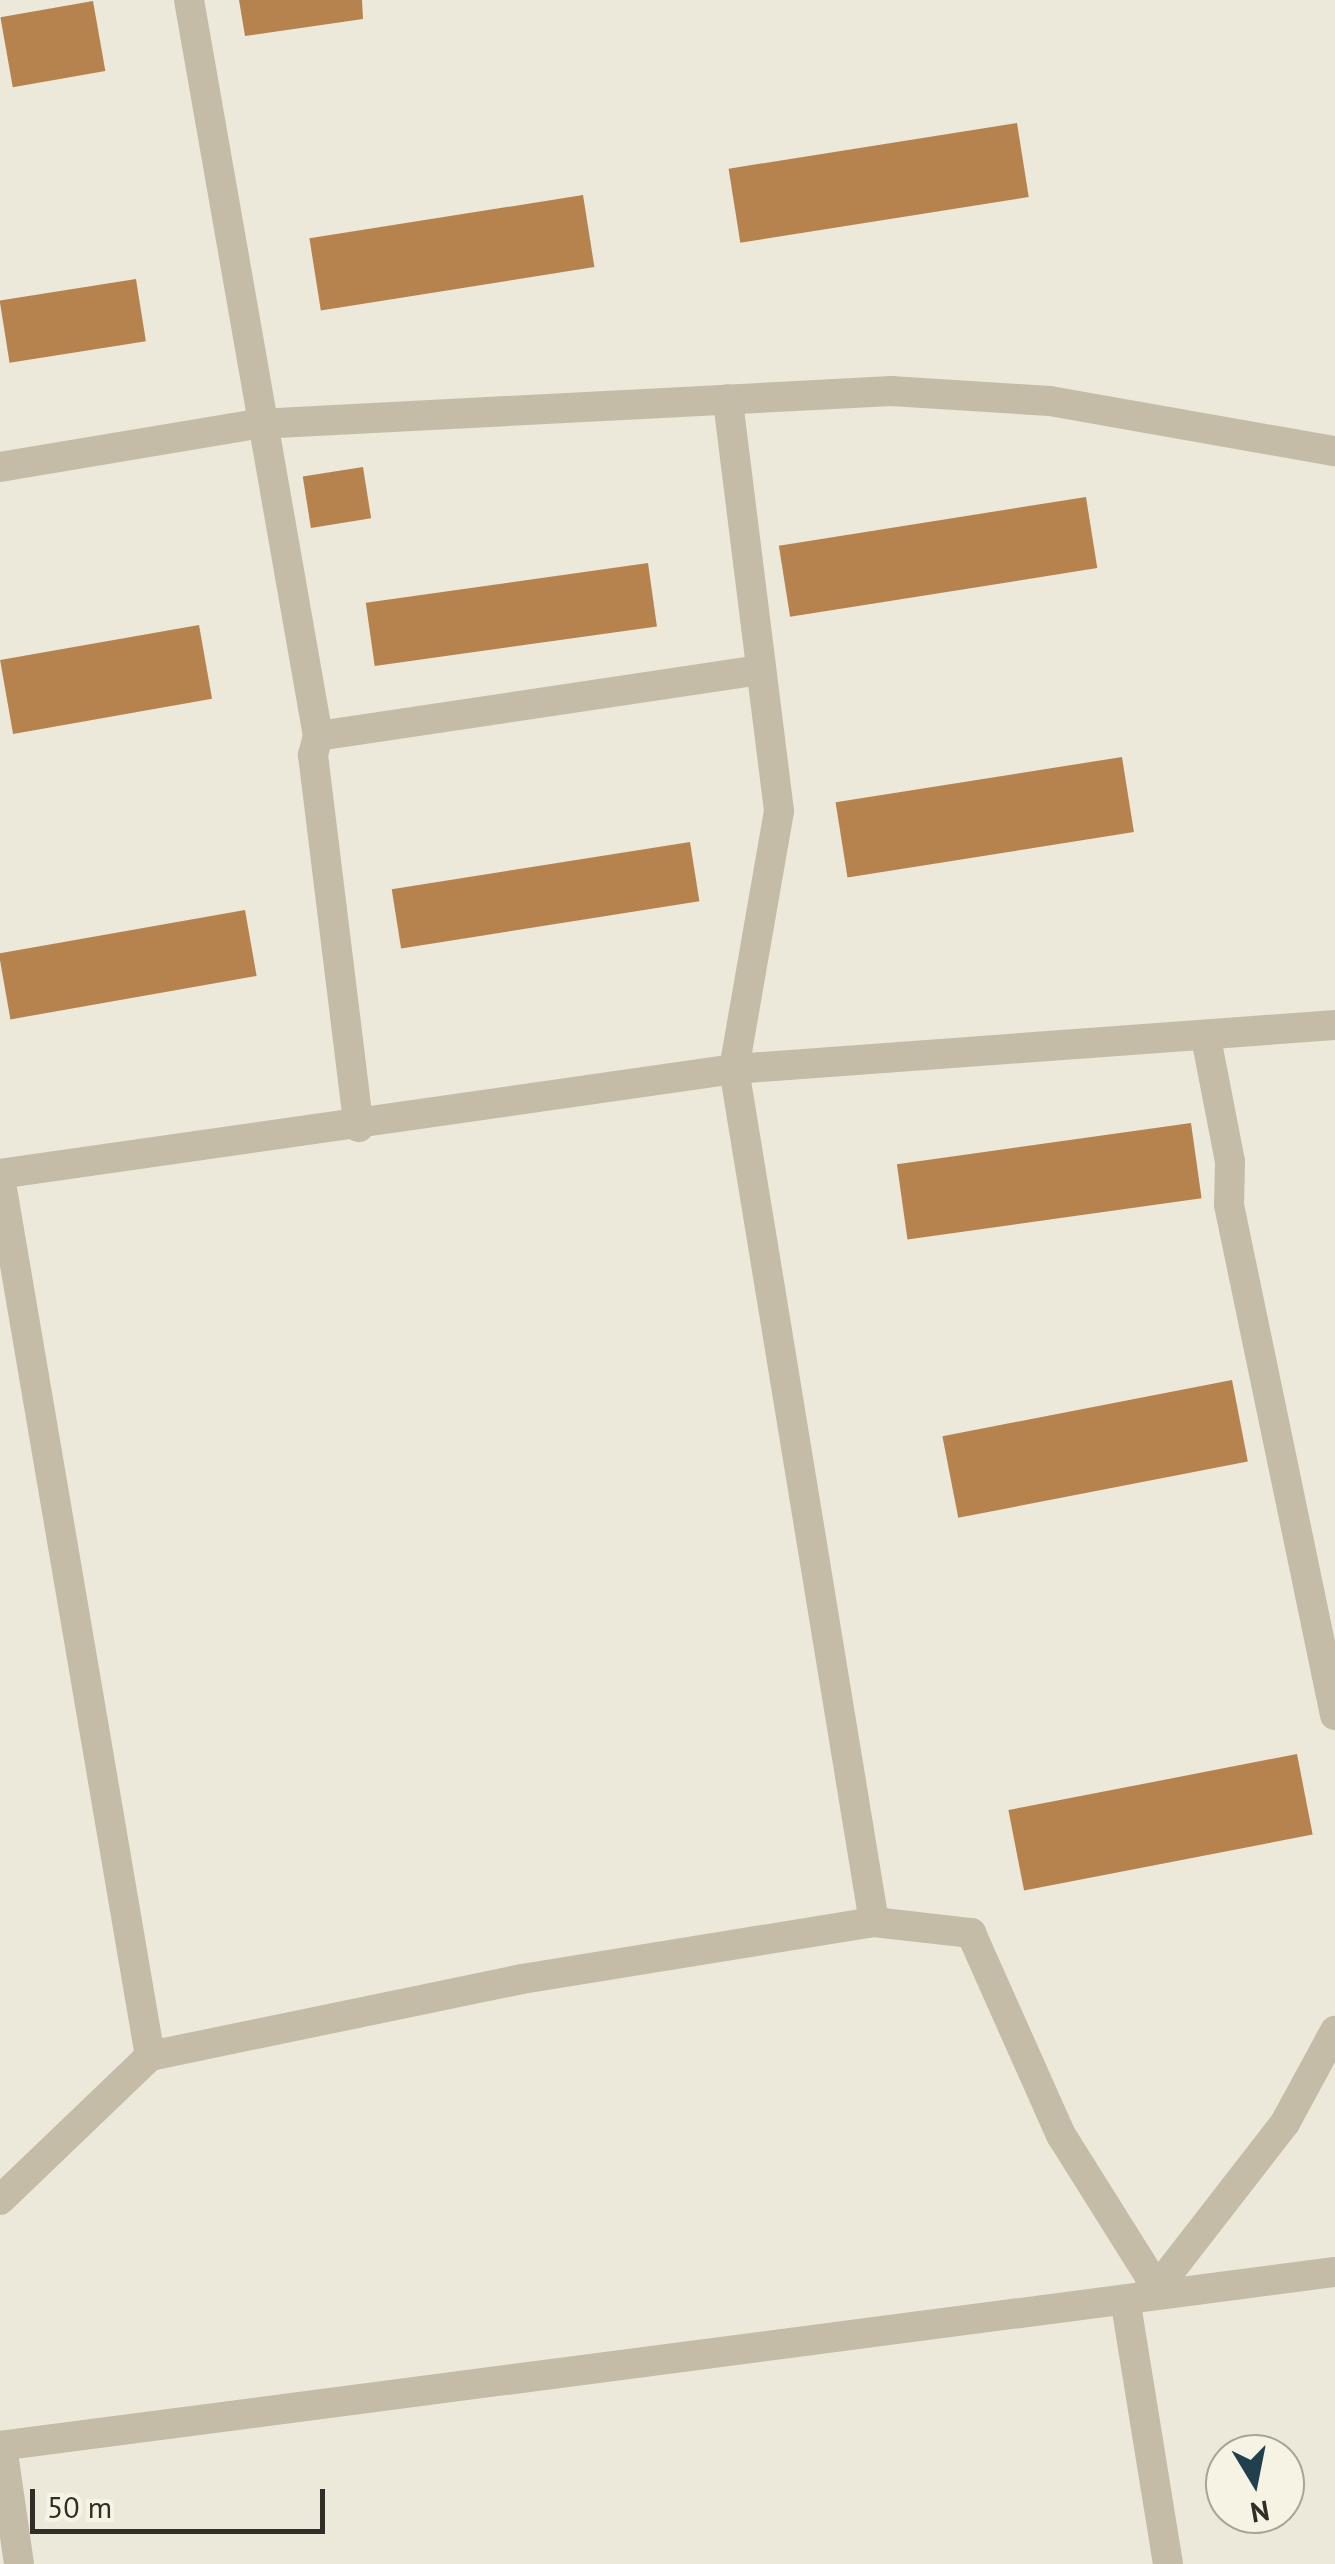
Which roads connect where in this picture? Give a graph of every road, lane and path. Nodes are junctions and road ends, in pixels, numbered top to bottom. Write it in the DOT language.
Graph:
graph roads {
  1 [pos="189,0"];
  2 [pos="728,399"];
  3 [pos="258,424"];
  4 [pos="1335,451"];
  5 [pos="0,467"];
  6 [pos="760,670"];
  7 [pos="318,736"];
  8 [pos="1335,1025"];
  9 [pos="1206,1038"];
  10 [pos="734,1068"];
  11 [pos="359,1127"];
  12 [pos="0,1176"];
  13 [pos="1335,1715"];
  14 [pos="874,1922"];
  15 [pos="1335,2031"];
  16 [pos="150,2056"];
  17 [pos="0,2200"];
  18 [pos="1335,2272"];
  19 [pos="1157,2288"];
  20 [pos="1126,2304"];
  21 [pos="1,2446"];
  22 [pos="19,2564"];
  23 [pos="1168,2564"];
  1 -- 3 [label="street"];
  2 -- 3 [label="street"];
  2 -- 4 [label="street"];
  2 -- 6 [label="street"];
  3 -- 5 [label="street"];
  3 -- 7 [label="street"];
  6 -- 7 [label="street"];
  6 -- 10 [label="street"];
  7 -- 11 [label="street"];
  8 -- 9 [label="street"];
  9 -- 10 [label="street"];
  9 -- 13 [label="street"];
  10 -- 11 [label="street"];
  10 -- 14 [label="street"];
  11 -- 12 [label="street"];
  12 -- 16 [label="street"];
  14 -- 16 [label="street"];
  14 -- 19 [label="street"];
  15 -- 19 [label="street"];
  16 -- 17 [label="street"];
  18 -- 20 [label="street"];
  19 -- 20 [label="street"];
  20 -- 21 [label="street"];
  20 -- 23 [label="street"];
  21 -- 22 [label="street"];
}
